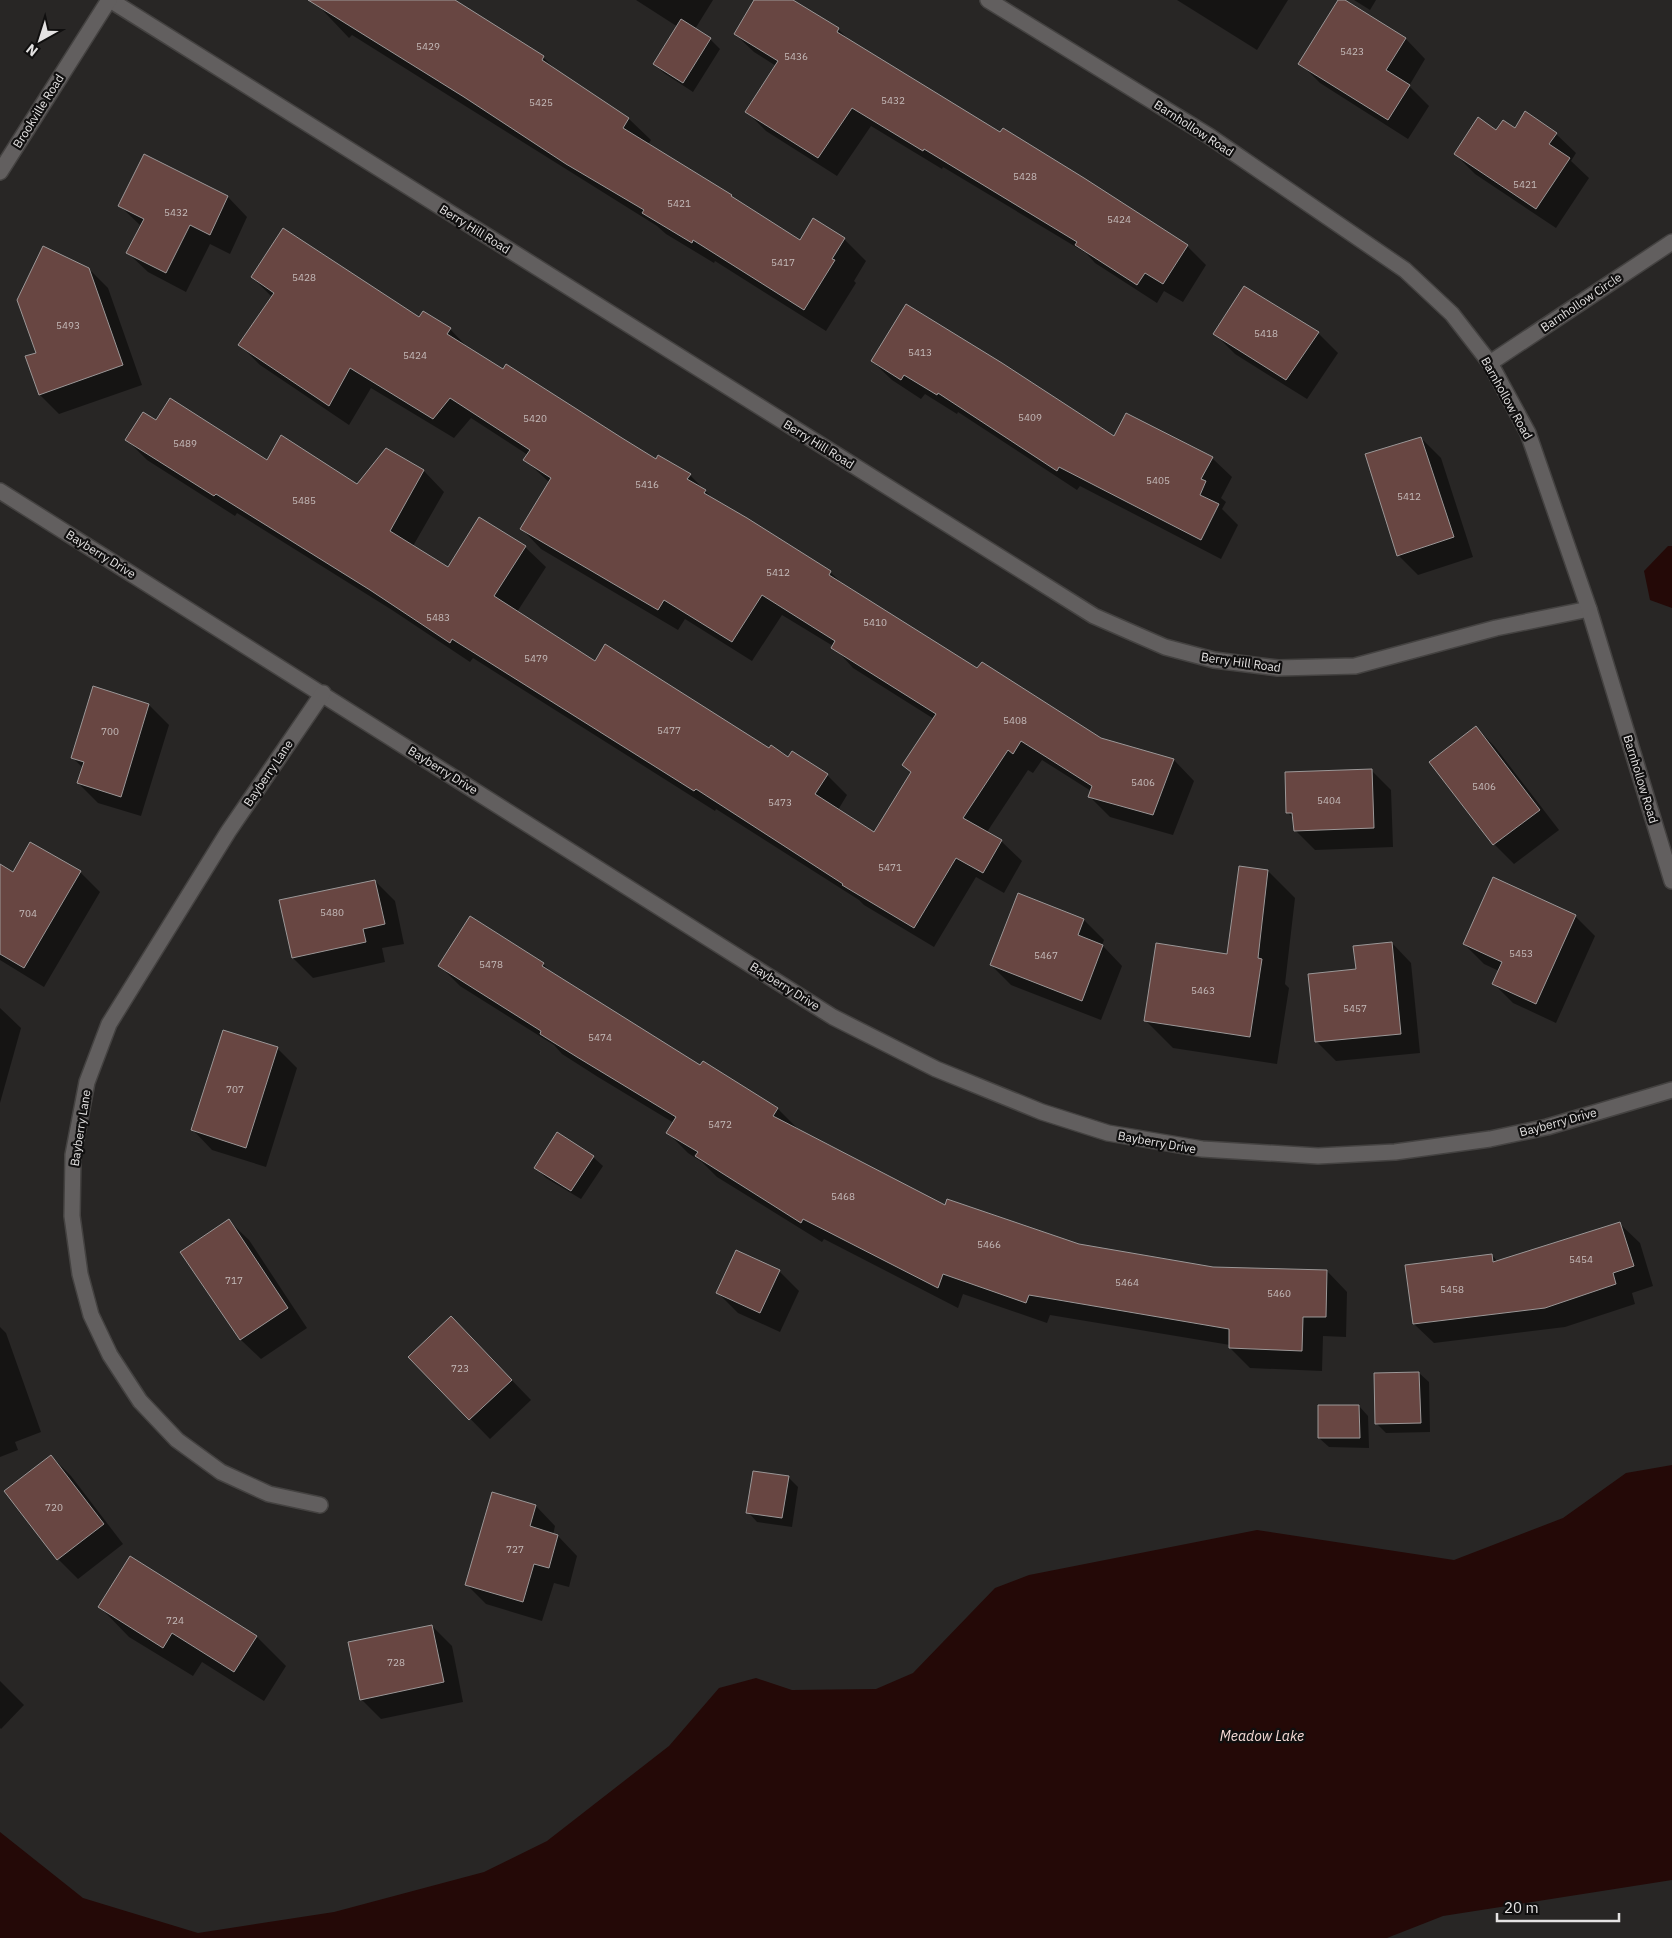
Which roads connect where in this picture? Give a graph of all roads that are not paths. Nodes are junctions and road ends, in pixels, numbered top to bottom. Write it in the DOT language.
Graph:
graph roads {
  1 [pos="110,0"];
  2 [pos="988,0"];
  3 [pos="0,172"];
  4 [pos="1672,242"];
  5 [pos="1490,363"];
  6 [pos="0,491"];
  7 [pos="1589,609"];
  8 [pos="323,693"];
  9 [pos="1672,881"];
  10 [pos="1672,1090"];
  11 [pos="320,1505"];
  1 -- 3 [label="street, Brookville Road"];
  1 -- 7 [label="street, Berry Hill Road"];
  2 -- 5 [label="street, Barnhollow Road"];
  4 -- 5 [label="street, Barnhollow Circle"];
  5 -- 7 [label="street, Barnhollow Road"];
  6 -- 8 [label="street, Bayberry Drive"];
  7 -- 9 [label="street, Barnhollow Road"];
  8 -- 10 [label="street, Bayberry Drive"];
  8 -- 11 [label="street, Bayberry Lane"];
}
